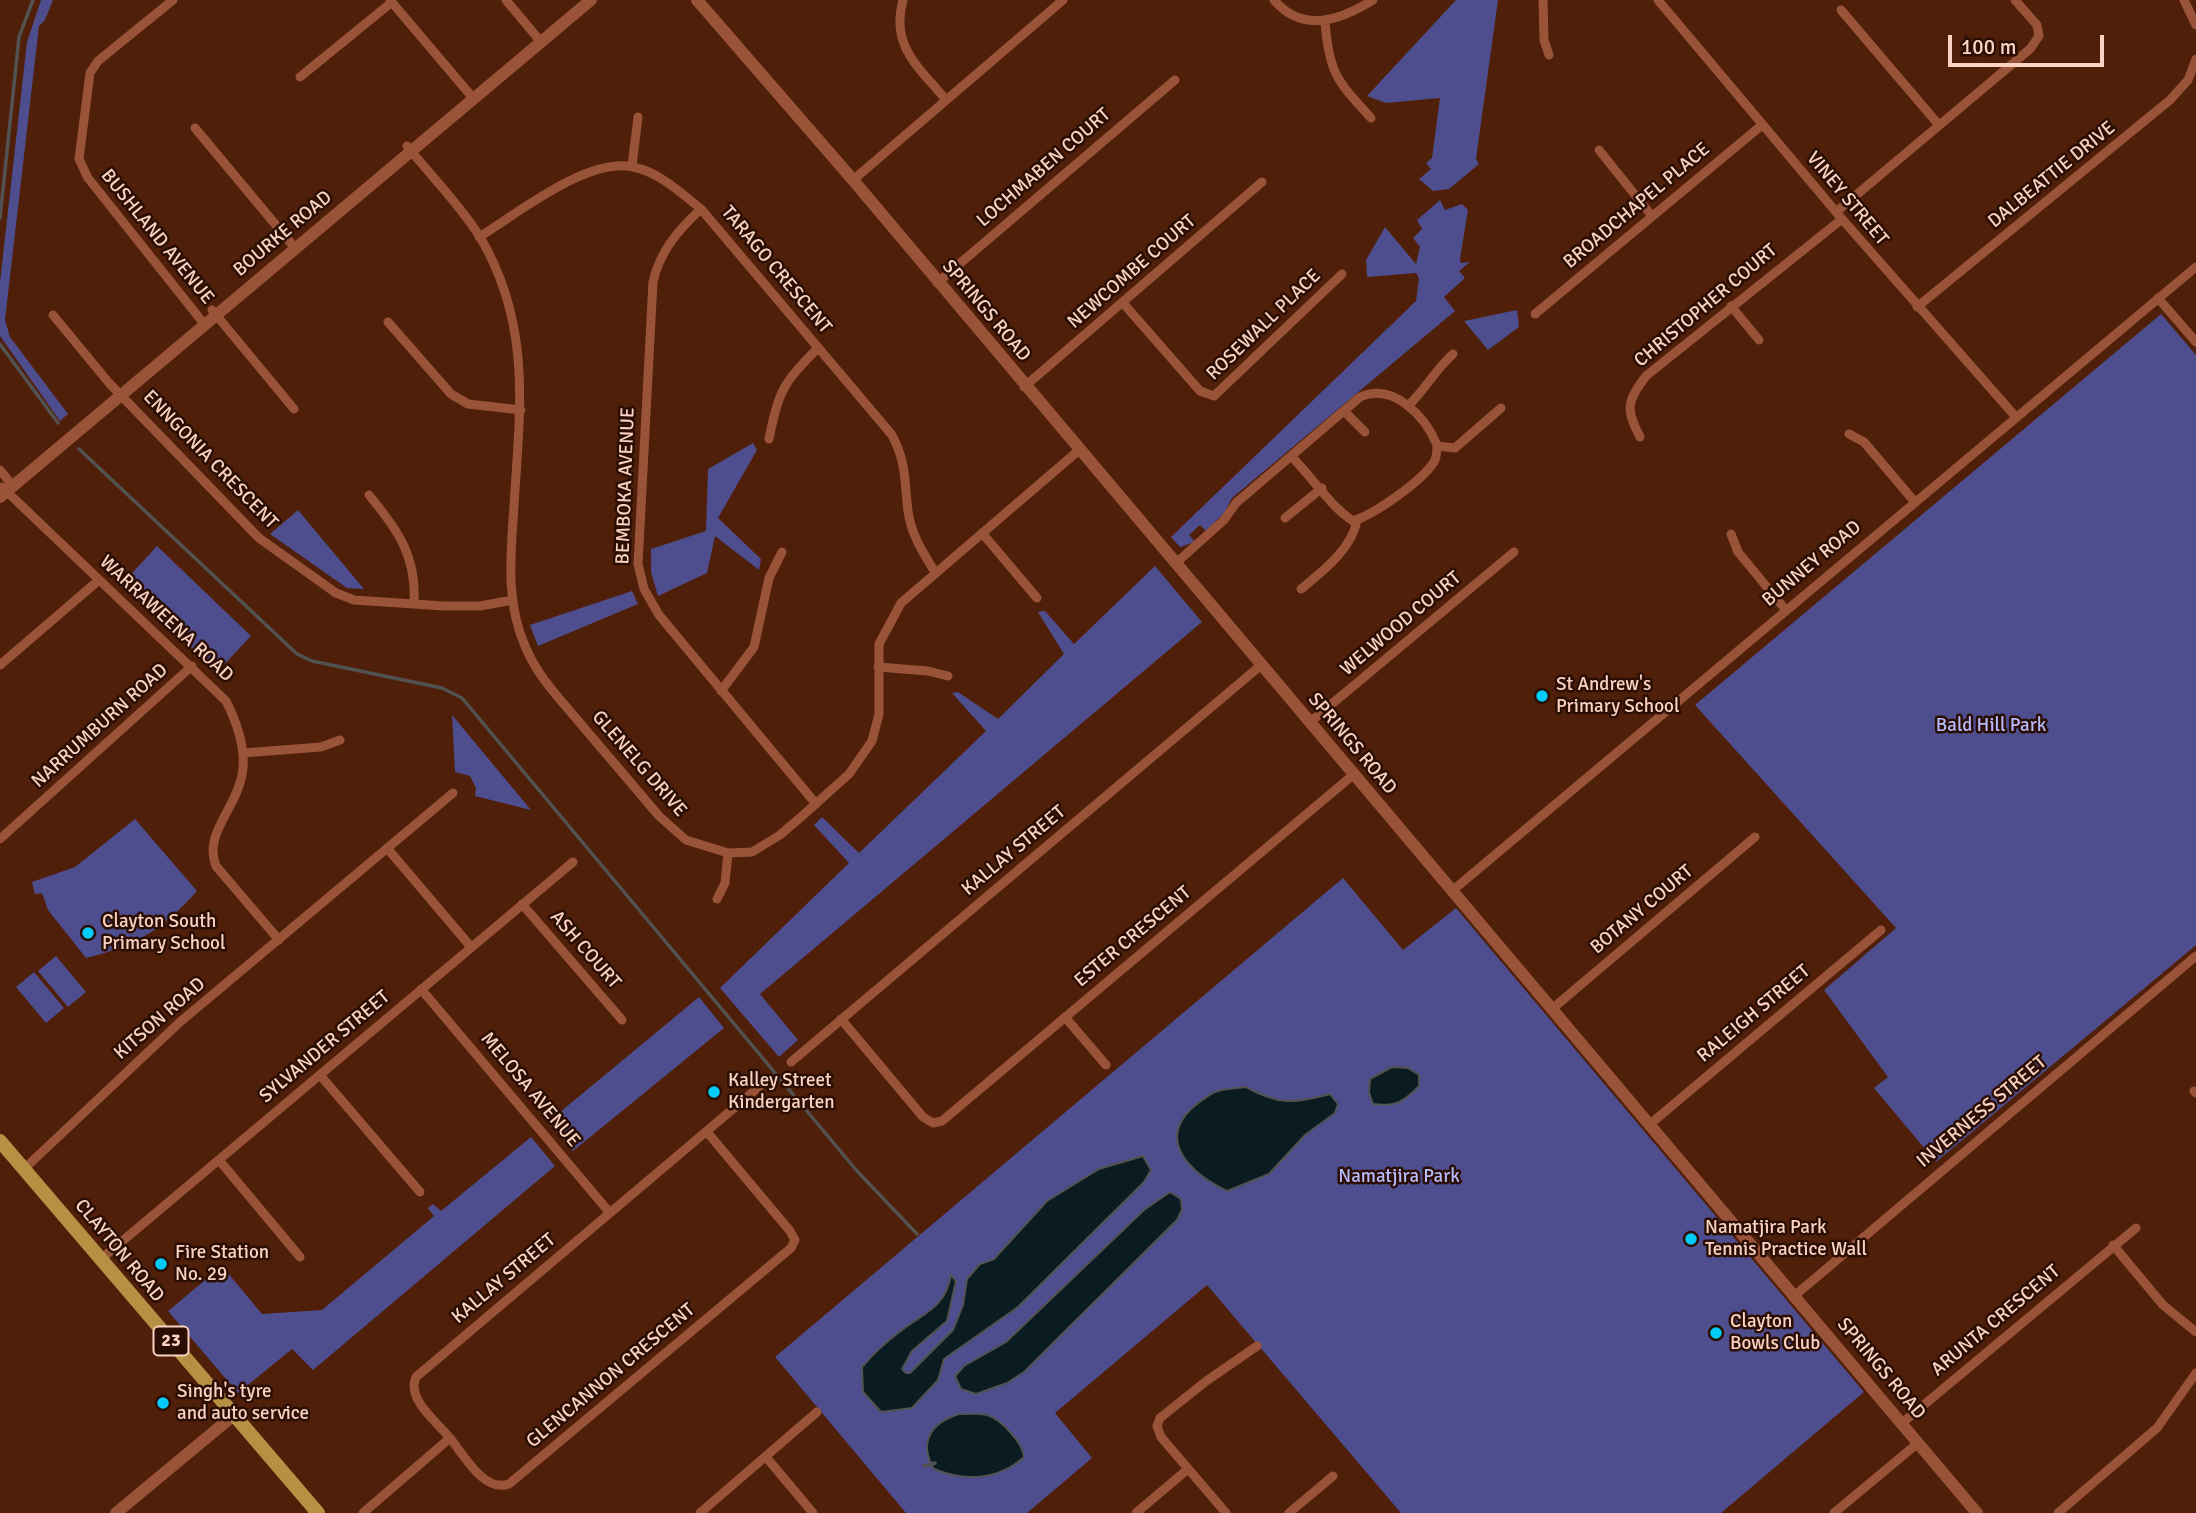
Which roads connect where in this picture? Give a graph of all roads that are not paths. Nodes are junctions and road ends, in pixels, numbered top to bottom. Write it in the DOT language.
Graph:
graph roads {
  1 [pos="173,0"];
  2 [pos="506,0"];
  3 [pos="577,0"];
  4 [pos="591,0"];
  5 [pos="697,0"];
  6 [pos="903,0"];
  7 [pos="1063,0"];
  8 [pos="1274,0"];
  9 [pos="1373,0"];
  10 [pos="1543,0"];
  11 [pos="2015,0"];
  12 [pos="2184,0"];
  13 [pos="391,1"];
  14 [pos="1662,2"];
  15 [pos="1841,10"];
  16 [pos="1325,22"];
  17 [pos="2196,25"];
  18 [pos="539,39"];
  19 [pos="1549,55"];
  20 [pos="2196,59"];
  21 [pos="300,77"];
  22 [pos="1175,80"];
  23 [pos="471,96"];
  24 [pos="946,100"];
  25 [pos="638,117"];
  26 [pos="1371,118"];
  27 [pos="1937,124"];
  28 [pos="1762,125"];
  29 [pos="195,128"];
  30 [pos="409,148"];
  31 [pos="1599,150"];
  32 [pos="632,166"];
  33 [pos="853,180"];
  34 [pos="1262,182"];
  35 [pos="701,209"];
  36 [pos="1653,216"];
  37 [pos="1839,216"];
  38 [pos="479,237"];
  39 [pos="293,246"];
  40 [pos="2196,267"];
  41 [pos="1342,274"];
  42 [pos="937,283"];
  43 [pos="2158,298"];
  44 [pos="1123,303"];
  45 [pos="1731,306"];
  46 [pos="1917,307"];
  47 [pos="214,312"];
  48 [pos="1535,314"];
  49 [pos="53,316"];
  50 [pos="203,322"];
  51 [pos="388,322"];
  52 [pos="1759,340"];
  53 [pos="2196,342"];
  54 [pos="818,348"];
  55 [pos="1453,354"];
  56 [pos="1024,387"];
  57 [pos="120,392"];
  58 [pos="1409,405"];
  59 [pos="1501,408"];
  60 [pos="294,409"];
  61 [pos="521,410"];
  62 [pos="1344,411"];
  63 [pos="2015,416"];
  64 [pos="1365,432"];
  65 [pos="1849,434"];
  66 [pos="1640,437"];
  67 [pos="769,439"];
  68 [pos="1437,446"];
  69 [pos="1078,451"];
  70 [pos="1292,456"];
  71 [pos="0,470"];
  72 [pos="5,488"];
  73 [pos="1322,488"];
  74 [pos="369,495"];
  75 [pos="1914,501"];
  76 [pos="1285,518"];
  77 [pos="1357,520"];
  78 [pos="982,534"];
  79 [pos="1731,534"];
  80 [pos="782,552"];
  81 [pos="1514,552"];
  82 [pos="1175,564"];
  83 [pos="936,572"];
  84 [pos="99,580"];
  85 [pos="1301,589"];
  86 [pos="1037,598"];
  87 [pos="513,600"];
  88 [pos="414,604"];
  89 [pos="1785,609"];
  90 [pos="0,665"];
  91 [pos="192,666"];
  92 [pos="1261,666"];
  93 [pos="878,667"];
  94 [pos="948,676"];
  95 [pos="721,691"];
  96 [pos="1309,723"];
  97 [pos="340,740"];
  98 [pos="243,753"];
  99 [pos="1353,775"];
  100 [pos="453,793"];
  101 [pos="816,804"];
  102 [pos="1755,837"];
  103 [pos="0,839"];
  104 [pos="387,848"];
  105 [pos="728,853"];
  106 [pos="572,862"];
  107 [pos="1452,891"];
  108 [pos="717,899"];
  109 [pos="522,904"];
  110 [pos="1881,930"];
  111 [pos="279,940"];
  112 [pos="471,947"];
  113 [pos="2196,956"];
  114 [pos="421,989"];
  115 [pos="1552,1009"];
  116 [pos="1065,1017"];
  117 [pos="841,1019"];
  118 [pos="622,1020"];
  119 [pos="791,1062"];
  120 [pos="1106,1065"];
  121 [pos="320,1075"];
  122 [pos="760,1086"];
  123 [pos="1649,1125"];
  124 [pos="706,1132"];
  125 [pos="0,1141"];
  126 [pos="219,1160"];
  127 [pos="24,1169"];
  128 [pos="420,1192"];
  129 [pos="611,1213"];
  130 [pos="2136,1228"];
  131 [pos="795,1240"];
  132 [pos="806,1242"];
  133 [pos="2113,1245"];
  134 [pos="300,1257"];
  135 [pos="101,1259"];
  136 [pos="1793,1297"];
  137 [pos="2196,1332"];
  138 [pos="1258,1346"];
  139 [pos="2196,1373"];
  140 [pos="817,1412"];
  141 [pos="234,1415"];
  142 [pos="1901,1424"];
  143 [pos="450,1438"];
  144 [pos="1918,1443"];
  145 [pos="766,1457"];
  146 [pos="1188,1469"];
  147 [pos="1333,1476"];
  148 [pos="116,1513"];
  149 [pos="318,1513"];
  150 [pos="363,1513"];
  151 [pos="700,1513"];
  152 [pos="813,1513"];
  153 [pos="1136,1513"];
  154 [pos="1226,1513"];
  155 [pos="1289,1513"];
  156 [pos="1834,1513"];
  157 [pos="1977,1513"];
  158 [pos="2058,1513"];
  1 -- 50 [label="street, BUSHLAND AVENUE"];
  2 -- 18 [label="street"];
  3 -- 18 [label="main road, BOURKE ROAD"];
  4 -- 18 [label="main road, BOURKE ROAD"];
  5 -- 33 [label="main road, SPRINGS ROAD"];
  6 -- 24 [label="street"];
  7 -- 24 [label="street"];
  8 -- 16 [label="street"];
  9 -- 16 [label="street"];
  10 -- 19 [label="street"];
  11 -- 27 [label="street, CHRISTOPHER COURT"];
  12 -- 17 [label="street"];
  13 -- 21 [label="street"];
  13 -- 23 [label="street"];
  14 -- 28 [label="street, VINEY STREET"];
  15 -- 27 [label="street"];
  16 -- 26 [label="street"];
  18 -- 23 [label="main road, BOURKE ROAD"];
  20 -- 46 [label="street, DALBEATTIE DRIVE"];
  22 -- 42 [label="street, LOCHMABEN COURT"];
  23 -- 30 [label="main road, BOURKE ROAD"];
  24 -- 33 [label="street"];
  25 -- 32 [label="street"];
  27 -- 37 [label="street, CHRISTOPHER COURT"];
  28 -- 36 [label="street, BROADCHAPEL PLACE"];
  28 -- 37 [label="street, VINEY STREET"];
  29 -- 39 [label="street"];
  30 -- 38 [label="street, GLENELG DRIVE"];
  30 -- 39 [label="main road, BOURKE ROAD"];
  31 -- 36 [label="street"];
  32 -- 35 [label="street, TARAGO CRESCENT"];
  32 -- 38 [label="street"];
  33 -- 42 [label="main road, SPRINGS ROAD"];
  34 -- 44 [label="street, NEWCOMBE COURT"];
  35 -- 54 [label="street, TARAGO CRESCENT"];
  35 -- 95 [label="street, BEMBOKA AVENUE"];
  36 -- 48 [label="street, BROADCHAPEL PLACE"];
  37 -- 45 [label="street, CHRISTOPHER COURT"];
  37 -- 46 [label="street, VINEY STREET"];
  38 -- 61 [label="street, GLENELG DRIVE"];
  39 -- 47 [label="main road, BOURKE ROAD"];
  40 -- 43 [label="street, BUNNEY ROAD"];
  41 -- 44 [label="street, ROSEWALL PLACE"];
  42 -- 56 [label="main road, SPRINGS ROAD"];
  43 -- 53 [label="street"];
  43 -- 63 [label="street, BUNNEY ROAD"];
  44 -- 56 [label="street, NEWCOMBE COURT"];
  45 -- 52 [label="street"];
  45 -- 66 [label="street, CHRISTOPHER COURT"];
  46 -- 63 [label="street, VINEY STREET"];
  47 -- 50 [label="main road, BOURKE ROAD"];
  47 -- 60 [label="street"];
  49 -- 57 [label="street, ENNGONIA CRESCENT"];
  50 -- 57 [label="main road, BOURKE ROAD"];
  51 -- 61 [label="street"];
  54 -- 67 [label="street"];
  54 -- 83 [label="street, TARAGO CRESCENT"];
  55 -- 58 [label="street"];
  56 -- 69 [label="main road, SPRINGS ROAD"];
  57 -- 72 [label="main road, BOURKE ROAD"];
  57 -- 88 [label="street, ENNGONIA CRESCENT"];
  58 -- 62 [label="street"];
  58 -- 68 [label="street"];
  59 -- 68 [label="street"];
  61 -- 87 [label="street, GLENELG DRIVE"];
  62 -- 64 [label="street"];
  62 -- 70 [label="street"];
  63 -- 75 [label="street, BUNNEY ROAD"];
  65 -- 75 [label="street"];
  68 -- 77 [label="street"];
  69 -- 78 [label="street, GLENELG DRIVE"];
  69 -- 82 [label="main road, SPRINGS ROAD"];
  70 -- 73 [label="street"];
  70 -- 82 [label="street"];
  71 -- 72 [label="street, WARRAWEENA ROAD"];
  72 -- 84 [label="street, WARRAWEENA ROAD"];
  73 -- 76 [label="street"];
  73 -- 77 [label="street"];
  74 -- 88 [label="street"];
  75 -- 89 [label="street, BUNNEY ROAD"];
  77 -- 85 [label="street"];
  78 -- 83 [label="street, GLENELG DRIVE"];
  78 -- 86 [label="street"];
  79 -- 89 [label="street"];
  80 -- 95 [label="street"];
  81 -- 96 [label="street, WELWOOD COURT"];
  82 -- 92 [label="main road, SPRINGS ROAD"];
  83 -- 93 [label="street, GLENELG DRIVE"];
  84 -- 90 [label="street"];
  84 -- 91 [label="street, WARRAWEENA ROAD"];
  87 -- 88 [label="street, ENNGONIA CRESCENT"];
  87 -- 105 [label="street, GLENELG DRIVE"];
  89 -- 107 [label="street, BUNNEY ROAD"];
  91 -- 98 [label="street, WARRAWEENA ROAD"];
  91 -- 103 [label="street, NARRUMBURN ROAD"];
  92 -- 96 [label="main road, SPRINGS ROAD"];
  92 -- 117 [label="street, KALLAY STREET"];
  93 -- 94 [label="street"];
  93 -- 101 [label="street, GLENELG DRIVE"];
  95 -- 101 [label="street, BEMBOKA AVENUE"];
  96 -- 99 [label="main road, SPRINGS ROAD"];
  97 -- 98 [label="street"];
  98 -- 111 [label="street, WARRAWEENA ROAD"];
  99 -- 107 [label="main road, SPRINGS ROAD"];
  99 -- 116 [label="street, ESTER CRESCENT"];
  100 -- 104 [label="street, KITSON ROAD"];
  101 -- 105 [label="street, GLENELG DRIVE"];
  102 -- 115 [label="street, BOTANY COURT"];
  104 -- 111 [label="street, KITSON ROAD"];
  104 -- 112 [label="street"];
  105 -- 108 [label="street"];
  106 -- 109 [label="street, SYLVANDER STREET"];
  107 -- 115 [label="main road, SPRINGS ROAD"];
  109 -- 112 [label="street, SYLVANDER STREET"];
  109 -- 118 [label="street, ASH COURT"];
  110 -- 123 [label="street, RALEIGH STREET"];
  111 -- 127 [label="street, KITSON ROAD"];
  112 -- 114 [label="street, SYLVANDER STREET"];
  113 -- 136 [label="street, INVERNESS STREET"];
  114 -- 121 [label="street, SYLVANDER STREET"];
  114 -- 129 [label="street, MELOSA AVENUE"];
  115 -- 123 [label="main road, SPRINGS ROAD"];
  116 -- 117 [label="street, ESTER CRESCENT"];
  116 -- 120 [label="street"];
  117 -- 119 [label="street, KALLAY STREET"];
  121 -- 126 [label="street, SYLVANDER STREET"];
  121 -- 128 [label="street"];
  122 -- 124 [label="street, KALLAY STREET"];
  123 -- 136 [label="main road, SPRINGS ROAD"];
  124 -- 129 [label="street, KALLAY STREET"];
  124 -- 131 [label="street"];
  125 -- 127 [label="main road, CLAYTON ROAD / 23"];
  126 -- 134 [label="street"];
  126 -- 135 [label="street, SYLVANDER STREET"];
  127 -- 135 [label="main road, CLAYTON ROAD / 23"];
  129 -- 143 [label="street, KALLAY STREET"];
  130 -- 133 [label="street, ARUNTA CRESCENT"];
  131 -- 132 [label="street"];
  131 -- 143 [label="street, GLENCANNON CRESCENT"];
  133 -- 137 [label="street"];
  133 -- 142 [label="street, ARUNTA CRESCENT"];
  135 -- 141 [label="main road, CLAYTON ROAD / 23"];
  136 -- 142 [label="main road, SPRINGS ROAD"];
  138 -- 146 [label="street"];
  139 -- 158 [label="street"];
  140 -- 145 [label="street"];
  141 -- 148 [label="main road"];
  141 -- 149 [label="main road, CLAYTON ROAD / 23"];
  142 -- 144 [label="main road, SPRINGS ROAD"];
  143 -- 150 [label="street"];
  144 -- 156 [label="street"];
  144 -- 157 [label="main road, SPRINGS ROAD"];
  145 -- 151 [label="street"];
  145 -- 152 [label="street"];
  146 -- 153 [label="street"];
  146 -- 154 [label="street"];
  147 -- 155 [label="street"];
}
